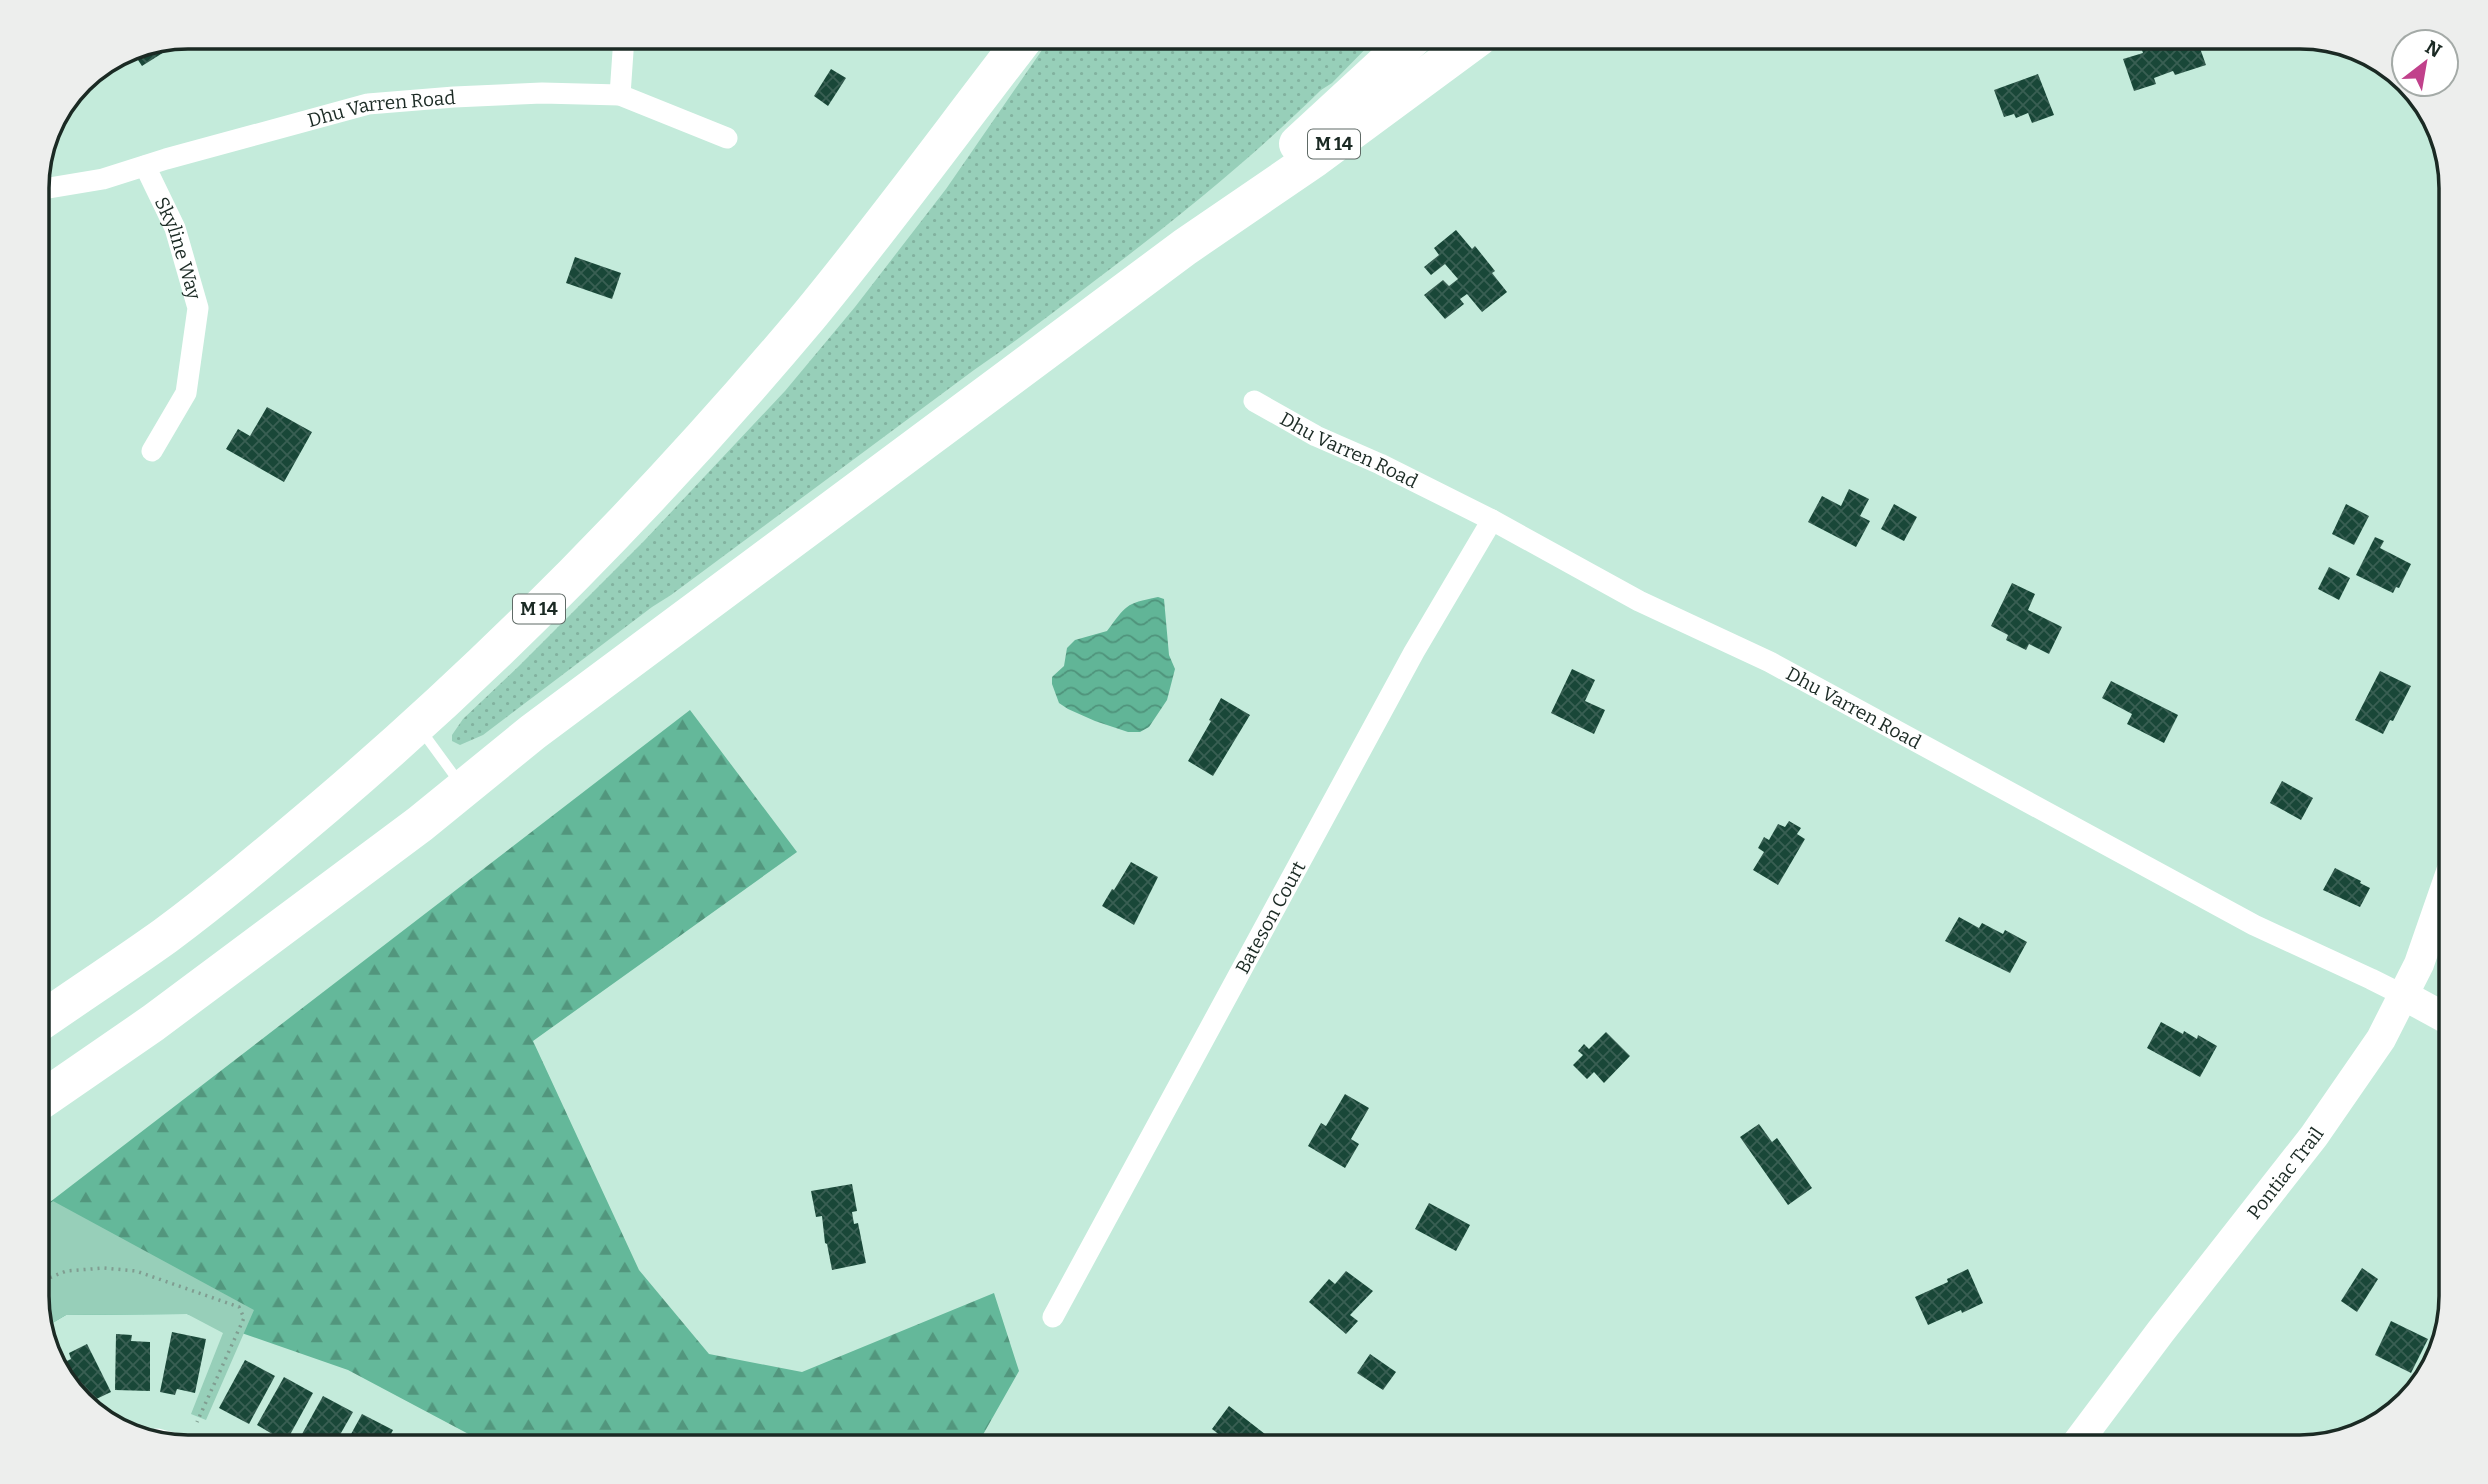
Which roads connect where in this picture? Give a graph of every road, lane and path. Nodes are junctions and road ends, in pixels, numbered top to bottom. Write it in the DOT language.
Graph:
graph roads {
  1 [pos="623,49"];
  2 [pos="1000,49"];
  3 [pos="1016,49"];
  4 [pos="1401,49"];
  5 [pos="1463,49"];
  6 [pos="620,95"];
  7 [pos="964,116"];
  8 [pos="726,138"];
  9 [pos="145,166"];
  10 [pos="49,188"];
  11 [pos="1185,247"];
  12 [pos="1254,401"];
  13 [pos="152,451"];
  14 [pos="1492,520"];
  15 [pos="418,725"];
  16 [pos="464,788"];
  17 [pos="2439,906"];
  18 [pos="2405,996"];
  19 [pos="2439,1014"];
  20 [pos="49,1016"];
  21 [pos="49,1095"];
  22 [pos="49,1278"];
  23 [pos="1053,1317"];
  24 [pos="197,1422"];
  25 [pos="2089,1435"];
  1 -- 6 [label="street"];
  2 -- 7 [label="highway"];
  3 -- 7 [label="highway, M 14"];
  4 -- 11 [label="highway"];
  5 -- 11 [label="highway, M 14"];
  6 -- 8 [label="street, Dhu Varren Road"];
  6 -- 9 [label="street, Dhu Varren Road"];
  7 -- 15 [label="highway, M 14"];
  9 -- 10 [label="street, Dhu Varren Road"];
  9 -- 13 [label="street, Skyline Way"];
  11 -- 16 [label="highway, M 14"];
  12 -- 14 [label="street, Dhu Varren Road"];
  14 -- 18 [label="street, Dhu Varren Road"];
  14 -- 23 [label="street, Bateson Court"];
  15 -- 16 [label="lane"];
  15 -- 20 [label="highway, M 14"];
  16 -- 21 [label="highway, M 14"];
  17 -- 18 [label="main road, Pontiac Trail"];
  18 -- 19 [label="main road, Dhu Varren Road"];
  18 -- 25 [label="main road, Pontiac Trail"];
  22 -- 24 [label="path"];
}
